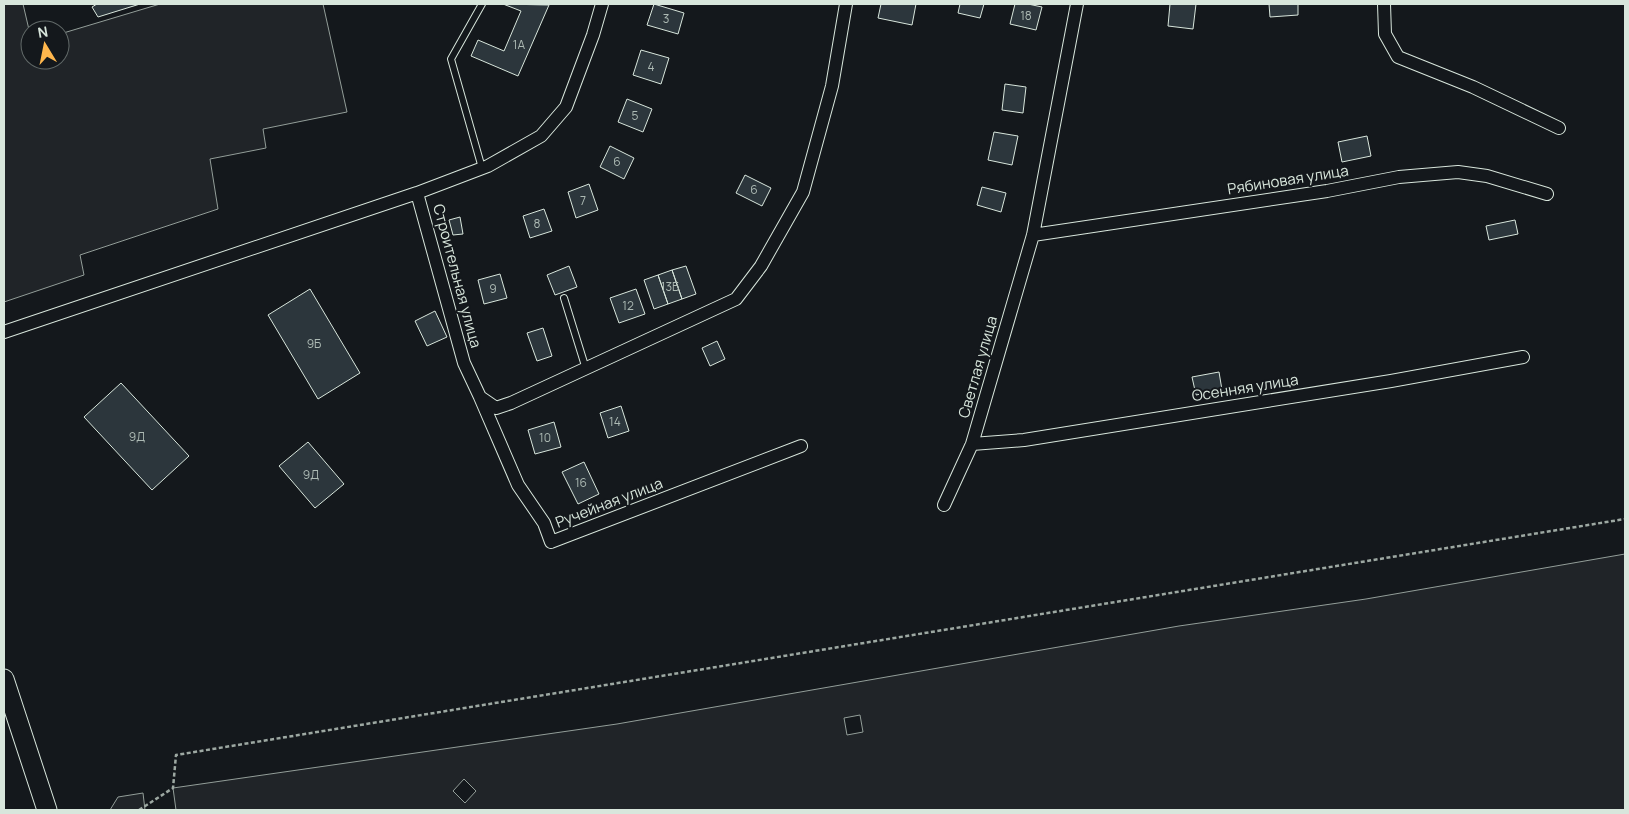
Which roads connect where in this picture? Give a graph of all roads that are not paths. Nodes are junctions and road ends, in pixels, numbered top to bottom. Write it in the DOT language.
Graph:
graph roads {
  1 [pos="482,4"];
  2 [pos="602,4"];
  3 [pos="846,4"];
  4 [pos="1076,4"];
  5 [pos="1384,4"];
  6 [pos="1558,128"];
  7 [pos="482,168"];
  8 [pos="417,193"];
  9 [pos="1547,194"];
  10 [pos="1033,235"];
  11 [pos="564,298"];
  12 [pos="4,332"];
  13 [pos="1523,357"];
  14 [pos="586,369"];
  15 [pos="480,397"];
  16 [pos="972,444"];
  17 [pos="802,446"];
  18 [pos="944,505"];
  19 [pos="4,679"];
  20 [pos="47,810"];
  1 -- 7 [label="lane"];
  2 -- 7 [label="street, Строительная улица"];
  3 -- 14 [label="street"];
  4 -- 10 [label="street, Светлая улица"];
  5 -- 6 [label="street"];
  7 -- 8 [label="street, Строительная улица"];
  8 -- 12 [label="street"];
  8 -- 15 [label="street, Строительная улица"];
  9 -- 10 [label="street, Рябиновая улица"];
  10 -- 16 [label="street, Светлая улица"];
  11 -- 14 [label="lane"];
  13 -- 16 [label="street, Осенняя улица"];
  14 -- 15 [label="street"];
  15 -- 17 [label="street, Ручейная улица"];
  16 -- 18 [label="street, Светлая улица"];
  19 -- 20 [label="main road"];
}
